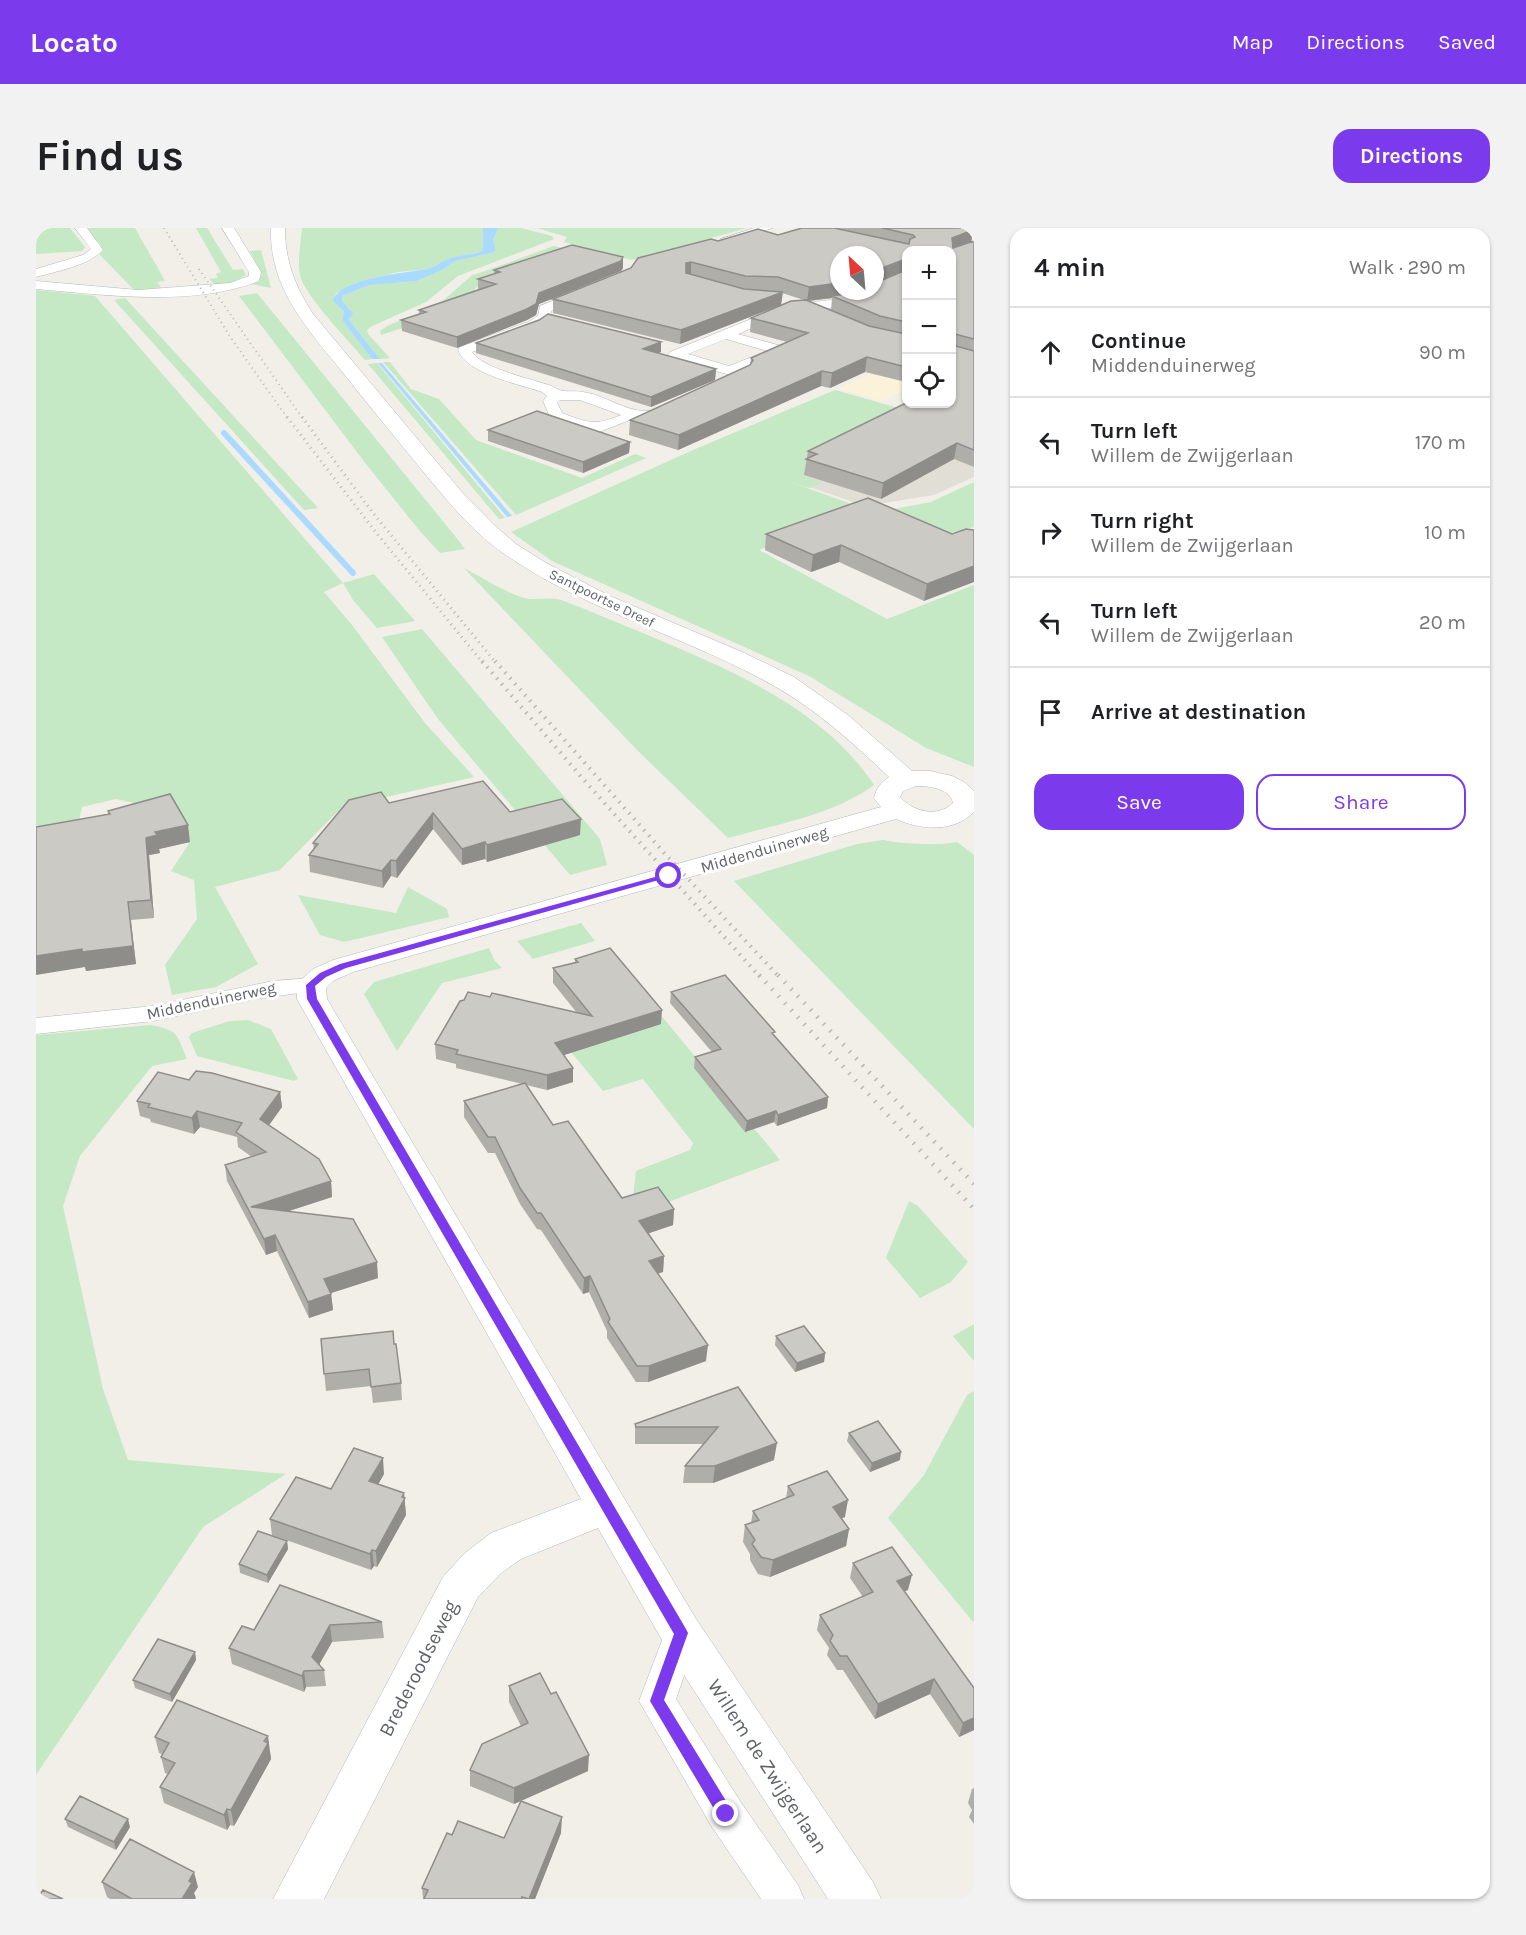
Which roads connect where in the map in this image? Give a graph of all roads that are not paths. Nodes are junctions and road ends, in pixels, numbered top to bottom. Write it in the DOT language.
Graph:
graph roads {
  1 [pos="81,228"];
  2 [pos="228,228"];
  3 [pos="767,228"];
  4 [pos="274,231"];
  5 [pos="710,244"];
  6 [pos="36,273"];
  7 [pos="36,285"];
  8 [pos="599,286"];
  9 [pos="776,297"];
  10 [pos="848,300"];
  11 [pos="840,303"];
  12 [pos="807,307"];
  13 [pos="861,312"];
  14 [pos="835,319"];
  15 [pos="727,335"];
  16 [pos="661,346"];
  17 [pos="684,352"];
  18 [pos="730,371"];
  19 [pos="722,384"];
  20 [pos="556,396"];
  21 [pos="681,402"];
  22 [pos="629,413"];
  23 [pos="906,779"];
  24 [pos="966,788"];
  25 [pos="899,810"];
  26 [pos="951,817"];
  27 [pos="974,834"];
  28 [pos="311,985"];
  29 [pos="36,1026"];
  30 [pos="606,1508"];
  31 [pos="681,1633"];
  32 [pos="298,1899"];
  33 [pos="784,1899"];
  34 [pos="856,1899"];
  1 -- 6 [label="street"];
  2 -- 7 [label="street"];
  3 -- 5 [label="street"];
  4 -- 23 [label="street, Santpoortse Dreef"];
  8 -- 20 [label="street"];
  9 -- 12 [label="street"];
  10 -- 11 [label="street"];
  11 -- 12 [label="street"];
  11 -- 13 [label="street"];
  12 -- 14 [label="street"];
  12 -- 15 [label="street"];
  15 -- 17 [label="street"];
  15 -- 18 [label="street"];
  16 -- 17 [label="street"];
  17 -- 18 [label="street"];
  18 -- 19 [label="street"];
  20 -- 22 [label="street"];
  20 -- 22 [label="street"];
  21 -- 22 [label="street"];
  23 -- 24 [label="street"];
  23 -- 25 [label="street"];
  24 -- 26 [label="street"];
  25 -- 26 [label="street"];
  25 -- 28 [label="street, Middenduinerweg"];
  26 -- 27 [label="street"];
  28 -- 29 [label="street, Middenduinerweg"];
  28 -- 30 [label="street, Willem de Zwijgerlaan"];
  30 -- 31 [label="street, Willem de Zwijgerlaan"];
  30 -- 32 [label="street, Brederoodseweg"];
  31 -- 33 [label="street"];
  31 -- 34 [label="street, Willem de Zwijgerlaan"];
}
